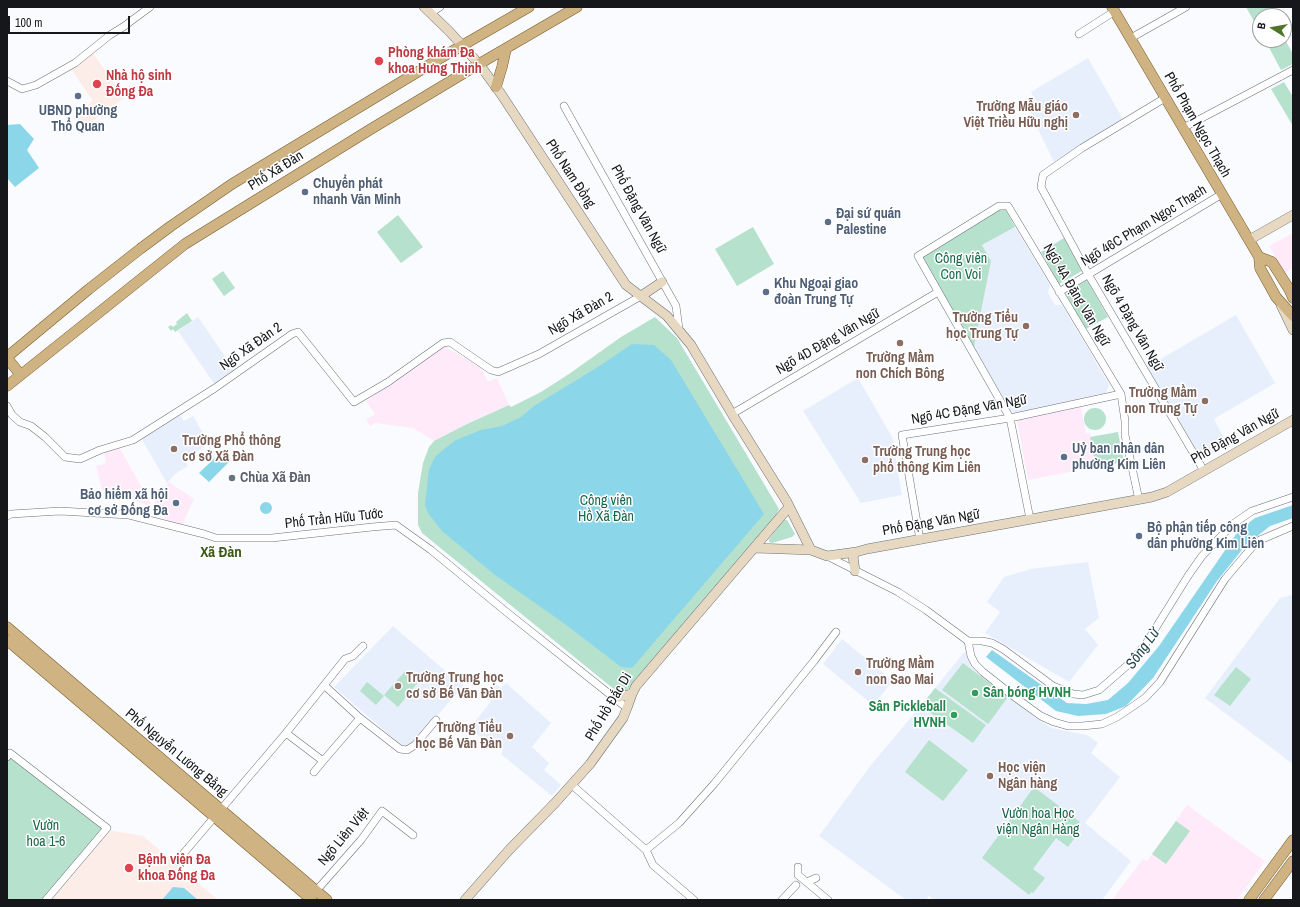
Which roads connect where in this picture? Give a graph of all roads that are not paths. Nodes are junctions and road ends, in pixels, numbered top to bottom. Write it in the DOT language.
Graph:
graph roads {
  1 [pos="150,7"];
  2 [pos="440,7"];
  3 [pos="529,7"];
  4 [pos="577,7"];
  5 [pos="1186,7"];
  6 [pos="1114,9"];
  7 [pos="427,10"];
  8 [pos="1079,34"];
  9 [pos="1131,38"];
  10 [pos="462,46"];
  11 [pos="506,49"];
  12 [pos="479,64"];
  13 [pos="1293,70"];
  14 [pos="7,81"];
  15 [pos="496,87"];
  16 [pos="1165,98"];
  17 [pos="564,106"];
  18 [pos="1183,128"];
  19 [pos="1222,194"];
  20 [pos="1293,215"];
  21 [pos="1249,240"];
  22 [pos="1259,257"];
  23 [pos="1088,274"];
  24 [pos="662,282"];
  25 [pos="938,292"];
  26 [pos="1059,292"];
  27 [pos="1292,294"];
  28 [pos="641,296"];
  29 [pos="1276,297"];
  30 [pos="1293,316"];
  31 [pos="679,329"];
  32 [pos="1293,330"];
  33 [pos="7,357"];
  34 [pos="20,374"];
  35 [pos="7,386"];
  36 [pos="1121,394"];
  37 [pos="7,406"];
  38 [pos="732,414"];
  39 [pos="1010,418"];
  40 [pos="1293,420"];
  41 [pos="1204,471"];
  42 [pos="1293,497"];
  43 [pos="1138,500"];
  44 [pos="790,507"];
  45 [pos="7,516"];
  46 [pos="1030,519"];
  47 [pos="1293,526"];
  48 [pos="920,540"];
  49 [pos="755,548"];
  50 [pos="812,550"];
  51 [pos="856,552"];
  52 [pos="827,556"];
  53 [pos="855,570"];
  54 [pos="7,627"];
  55 [pos="836,632"];
  56 [pos="7,640"];
  57 [pos="968,641"];
  58 [pos="363,646"];
  59 [pos="325,686"];
  60 [pos="632,694"];
  61 [pos="614,698"];
  62 [pos="627,708"];
  63 [pos="360,718"];
  64 [pos="436,720"];
  65 [pos="286,733"];
  66 [pos="8,755"];
  67 [pos="323,761"];
  68 [pos="314,772"];
  69 [pos="572,785"];
  70 [pos="217,813"];
  71 [pos="413,835"];
  72 [pos="1293,840"];
  73 [pos="646,850"];
  74 [pos="177,861"];
  75 [pos="1293,862"];
  76 [pos="798,867"];
  77 [pos="816,878"];
  78 [pos="806,882"];
  79 [pos="796,885"];
  80 [pos="314,895"];
  81 [pos="46,900"];
  82 [pos="327,900"];
  83 [pos="465,900"];
  84 [pos="694,900"];
  85 [pos="782,900"];
  86 [pos="828,900"];
  87 [pos="1248,900"];
  88 [pos="1264,900"];
  1 -- 14 [label="street"];
  2 -- 7 [label="street"];
  3 -- 10 [label="main road, Phố Xã Đàn"];
  4 -- 11 [label="main road, Phố Xã Đàn"];
  5 -- 9 [label="street"];
  6 -- 8 [label="street"];
  6 -- 9 [label="main road, Phố Phạm Ngọc Thạch"];
  7 -- 10 [label="street, Phố Nam Đồng"];
  9 -- 16 [label="main road, Phố Phạm Ngọc Thạch"];
  10 -- 12 [label="street, Phố Nam Đồng"];
  10 -- 33 [label="main road, Phố Xã Đàn"];
  11 -- 12 [label="main road, Phố Xã Đàn"];
  11 -- 15 [label="main road"];
  12 -- 15 [label="street, Phố Nam Đồng"];
  12 -- 34 [label="main road, Phố Xã Đàn"];
  13 -- 18 [label="street"];
  15 -- 28 [label="street, Phố Nam Đồng"];
  16 -- 18 [label="main road, Phố Phạm Ngọc Thạch"];
  16 -- 23 [label="street, Ngõ 4 Đặng Văn Ngữ"];
  17 -- 24 [label="street, Phố Đặng Văn Ngữ"];
  18 -- 19 [label="main road, Phố Phạm Ngọc Thạch"];
  19 -- 21 [label="main road, Phố Phạm Ngọc Thạch"];
  19 -- 23 [label="street, Ngõ 46C Phạm Ngọc Thạch"];
  20 -- 21 [label="street"];
  21 -- 22 [label="main road, Phố Phạm Ngọc Thạch"];
  22 -- 27 [label="main road, Phố Phạm Ngọc Thạch"];
  22 -- 29 [label="main road, Phố Phạm Ngọc Thạch"];
  23 -- 26 [label="street, Ngõ 46C Phạm Ngọc Thạch"];
  23 -- 41 [label="street, Ngõ 4 Đặng Văn Ngữ"];
  24 -- 28 [label="street"];
  24 -- 31 [label="street, Phố Đặng Văn Ngữ"];
  25 -- 26 [label="street, Ngõ 4A Đặng Văn Ngữ"];
  25 -- 38 [label="street, Ngõ 4D Đặng Văn Ngữ"];
  25 -- 39 [label="street"];
  26 -- 36 [label="street, Ngõ 4A Đặng Văn Ngữ"];
  28 -- 31 [label="street, Phố Đặng Văn Ngữ"];
  28 -- 37 [label="street, Ngõ Xã Đàn 2"];
  29 -- 30 [label="main road"];
  29 -- 32 [label="street, Phố Phạm Ngọc Thạch"];
  31 -- 38 [label="street, Phố Đặng Văn Ngữ"];
  33 -- 34 [label="main road"];
  34 -- 35 [label="main road, Phố Xã Đàn"];
  36 -- 39 [label="street, Ngõ 4C Đặng Văn Ngữ"];
  36 -- 43 [label="street, Ngõ 4A Đặng Văn Ngữ"];
  38 -- 44 [label="street, Phố Đặng Văn Ngữ"];
  39 -- 46 [label="street"];
  39 -- 48 [label="street, Ngõ 4C Đặng Văn Ngữ"];
  40 -- 41 [label="street, Phố Đặng Văn Ngữ"];
  41 -- 43 [label="street, Phố Đặng Văn Ngữ"];
  42 -- 57 [label="street"];
  43 -- 46 [label="street, Phố Đặng Văn Ngữ"];
  44 -- 49 [label="street, Phố Hồ Đắc Di"];
  44 -- 50 [label="street, Phố Đặng Văn Ngữ"];
  45 -- 61 [label="street, Phố Trần Hữu Tước"];
  46 -- 48 [label="street, Phố Đặng Văn Ngữ"];
  47 -- 57 [label="street"];
  48 -- 51 [label="street, Phố Đặng Văn Ngữ"];
  49 -- 50 [label="street"];
  49 -- 60 [label="street, Phố Hồ Đắc Di"];
  50 -- 52 [label="street, Phố Đặng Văn Ngữ"];
  51 -- 52 [label="street, Phố Đặng Văn Ngữ"];
  51 -- 53 [label="street"];
  52 -- 53 [label="street"];
  53 -- 57 [label="street"];
  54 -- 70 [label="main road, Phố Nguyễn Lương Bằng"];
  55 -- 73 [label="street"];
  56 -- 70 [label="main road, Phố Nguyễn Lương Bằng"];
  58 -- 59 [label="street"];
  59 -- 63 [label="street"];
  59 -- 65 [label="street"];
  60 -- 61 [label="street"];
  60 -- 62 [label="street, Phố Hồ Đắc Di"];
  61 -- 62 [label="street, Phố Trần Hữu Tước"];
  62 -- 69 [label="street, Phố Hồ Đắc Di"];
  63 -- 64 [label="street"];
  63 -- 67 [label="street"];
  65 -- 67 [label="street"];
  65 -- 70 [label="street"];
  66 -- 81 [label="street"];
  67 -- 68 [label="street"];
  69 -- 73 [label="street"];
  69 -- 83 [label="street, Phố Hồ Đắc Di"];
  70 -- 74 [label="street"];
  70 -- 80 [label="main road, Phố Nguyễn Lương Bằng"];
  71 -- 80 [label="street, Ngõ Liên Việt"];
  72 -- 87 [label="main road"];
  73 -- 84 [label="street"];
  75 -- 88 [label="main road"];
  76 -- 78 [label="street"];
  77 -- 78 [label="street"];
  78 -- 86 [label="street"];
  79 -- 85 [label="street"];
  80 -- 82 [label="main road, Phố Nguyễn Lương Bằng"];
}
